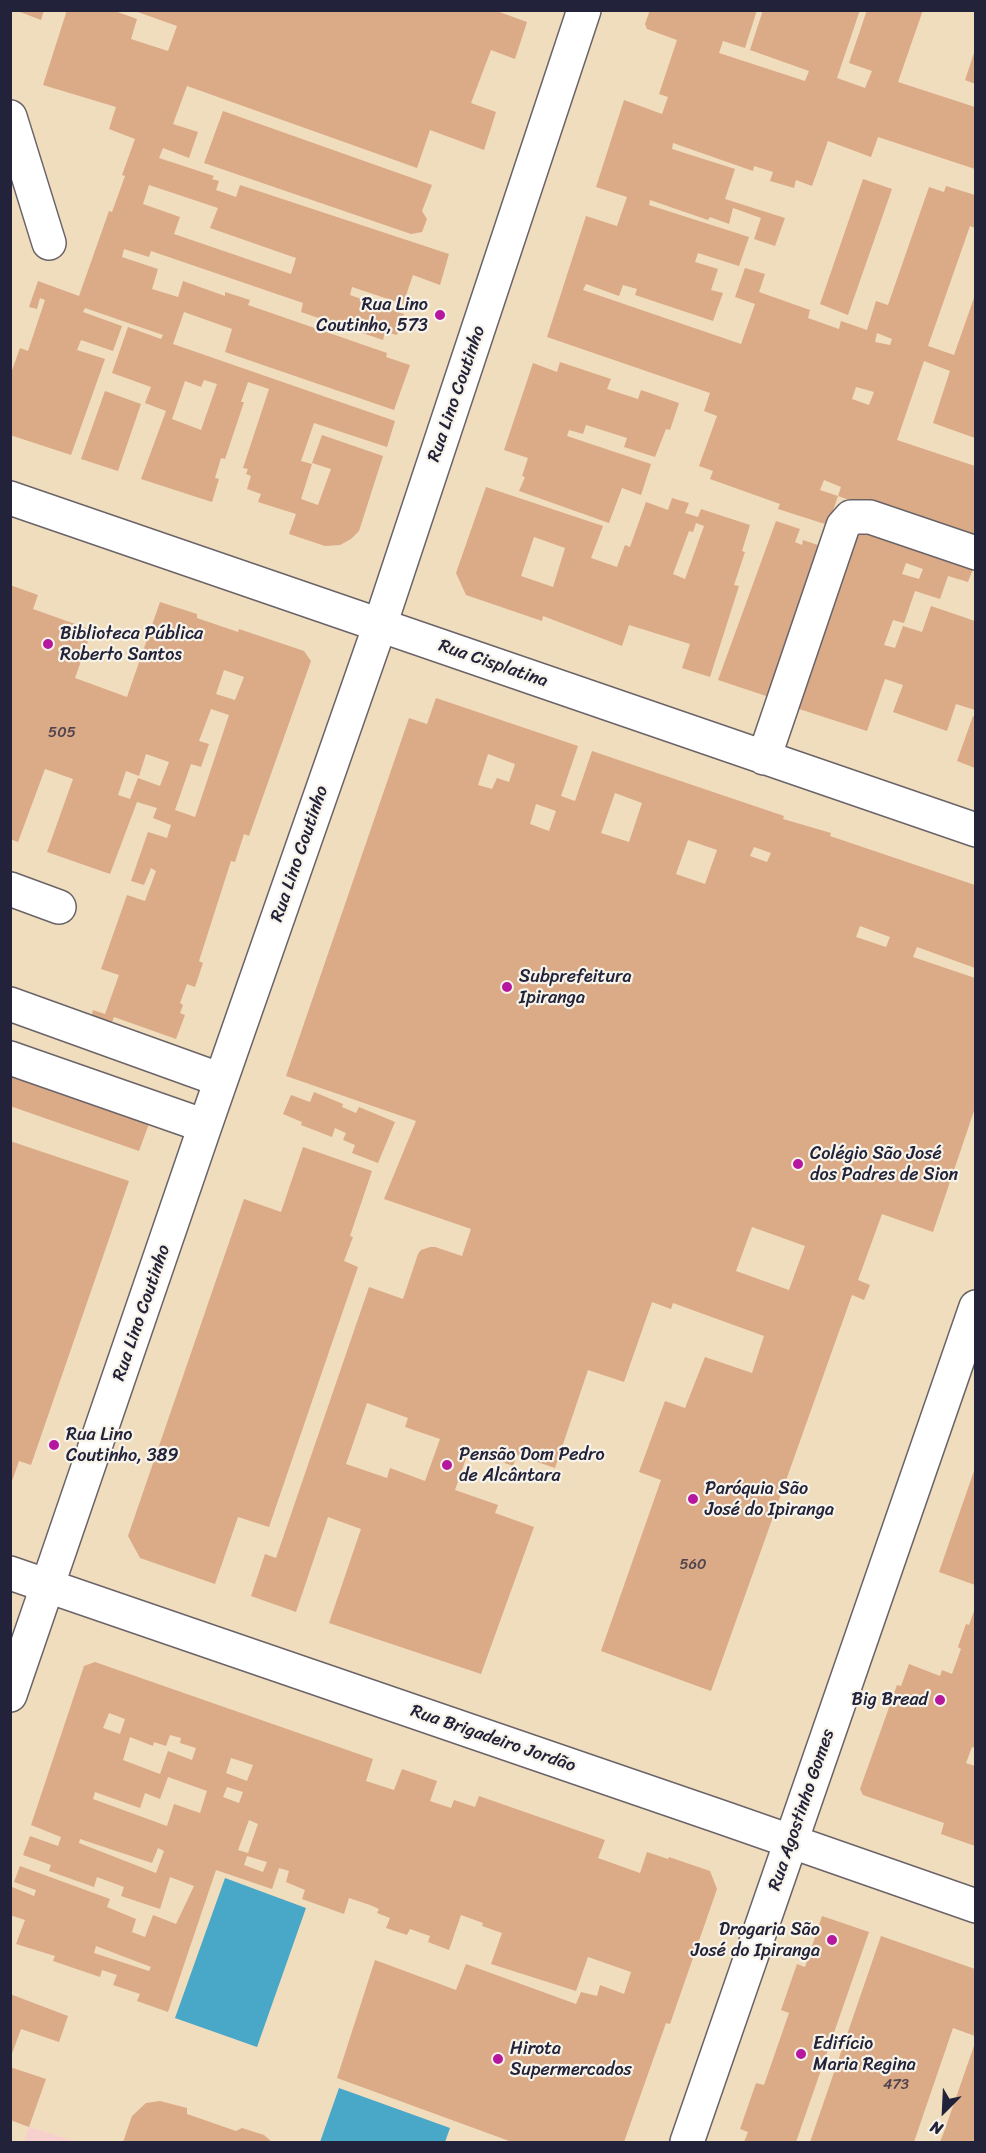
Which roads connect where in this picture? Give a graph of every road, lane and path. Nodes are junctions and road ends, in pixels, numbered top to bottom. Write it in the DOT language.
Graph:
graph roads {
  1 [pos="584,10"];
  2 [pos="10,117"];
  3 [pos="49,243"];
  4 [pos="10,498"];
  5 [pos="975,553"];
  6 [pos="380,625"];
  7 [pos="764,758"];
  8 [pos="975,830"];
  9 [pos="10,889"];
  10 [pos="59,907"];
  11 [pos="10,1004"];
  12 [pos="10,1058"];
  13 [pos="221,1080"];
  14 [pos="205,1126"];
  15 [pos="975,1307"];
  16 [pos="10,1573"];
  17 [pos="48,1586"];
  18 [pos="10,1695"];
  19 [pos="790,1842"];
  20 [pos="975,1906"];
  21 [pos="687,2142"];
  1 -- 6 [label="street, Rua Lino Coutinho"];
  2 -- 3 [label="street"];
  4 -- 6 [label="street, Rua Cisplatina"];
  5 -- 7 [label="street"];
  6 -- 7 [label="street, Rua Cisplatina"];
  6 -- 13 [label="street, Rua Lino Coutinho"];
  7 -- 8 [label="street, Rua Cisplatina"];
  9 -- 10 [label="street"];
  11 -- 13 [label="street"];
  12 -- 14 [label="street"];
  13 -- 14 [label="street, Rua Lino Coutinho"];
  14 -- 17 [label="street, Rua Lino Coutinho"];
  15 -- 19 [label="street, Rua Agostinho Gomes"];
  16 -- 17 [label="street, Rua Brigadeiro Jordão"];
  17 -- 18 [label="street, Rua Lino Coutinho"];
  17 -- 19 [label="street, Rua Brigadeiro Jordão"];
  19 -- 20 [label="street, Rua Brigadeiro Jordão"];
  19 -- 21 [label="street, Rua Agostinho Gomes"];
}
